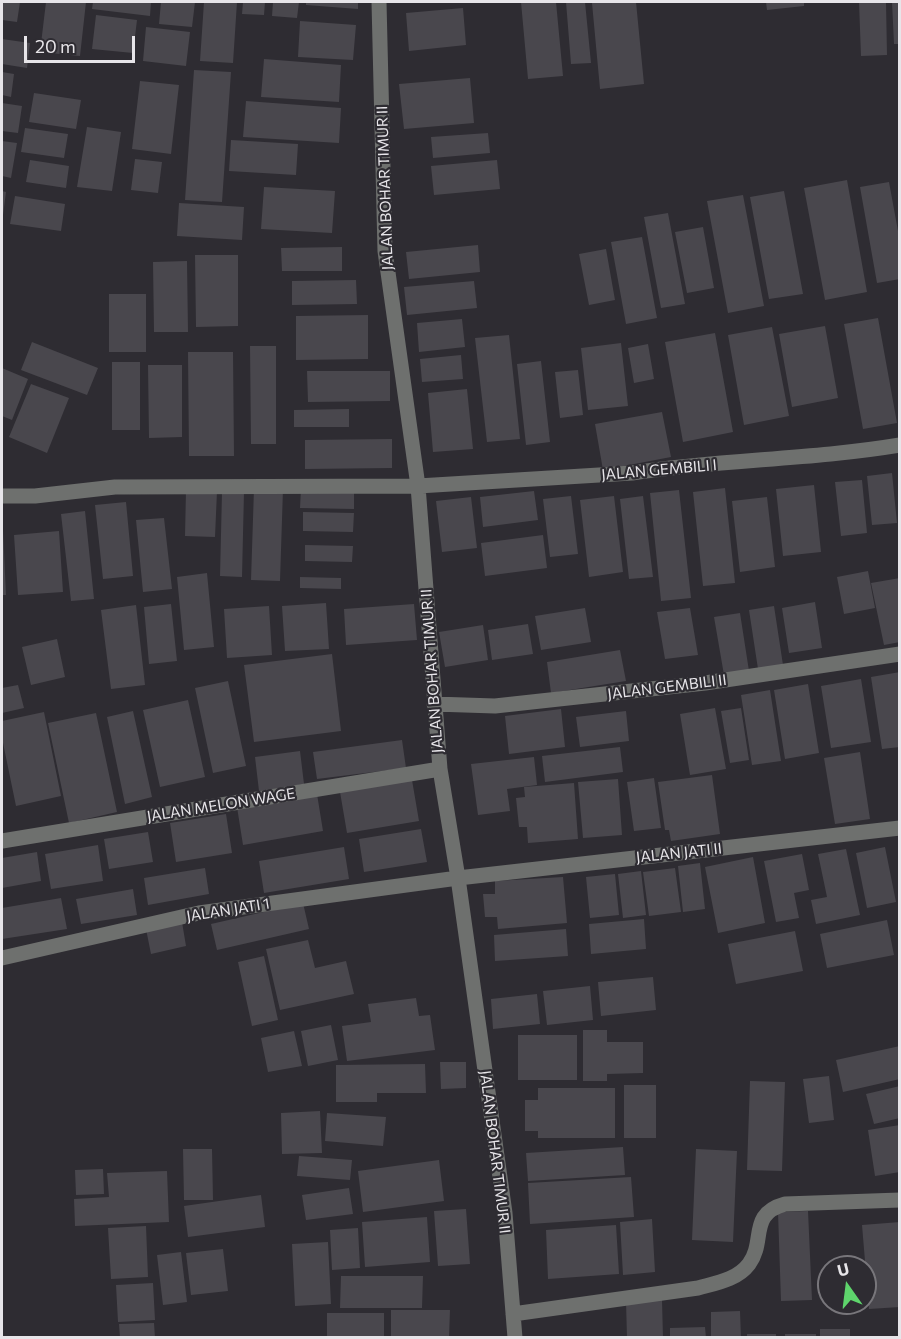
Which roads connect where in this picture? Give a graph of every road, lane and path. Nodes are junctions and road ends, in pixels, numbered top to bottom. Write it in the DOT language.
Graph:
graph roads {
  1 [pos="379,2"];
  2 [pos="900,445"];
  3 [pos="418,486"];
  4 [pos="2,496"];
  5 [pos="900,654"];
  6 [pos="434,704"];
  7 [pos="440,769"];
  8 [pos="900,828"];
  9 [pos="2,842"];
  10 [pos="458,878"];
  11 [pos="2,958"];
  12 [pos="900,1200"];
  13 [pos="513,1314"];
  14 [pos="514,1338"];
  1 -- 3 [label="street, JALAN BOHAR TIMUR II"];
  2 -- 3 [label="street, JALAN GEMBILI I"];
  3 -- 4 [label="street, JALAN GEMBILI I"];
  3 -- 6 [label="street, JALAN BOHAR TIMUR II"];
  5 -- 6 [label="street, JALAN GEMBILI II"];
  6 -- 7 [label="street, JALAN BOHAR TIMUR II"];
  7 -- 9 [label="street, JALAN MELON WAGE"];
  7 -- 10 [label="street, JALAN BOHAR TIMUR II"];
  8 -- 10 [label="street, JALAN JATI II"];
  10 -- 11 [label="street, JALAN JATI 1"];
  10 -- 13 [label="street, JALAN BOHAR TIMUR II"];
  12 -- 13 [label="street"];
  13 -- 14 [label="street, JALAN BOHAR TIMUR II"];
}
